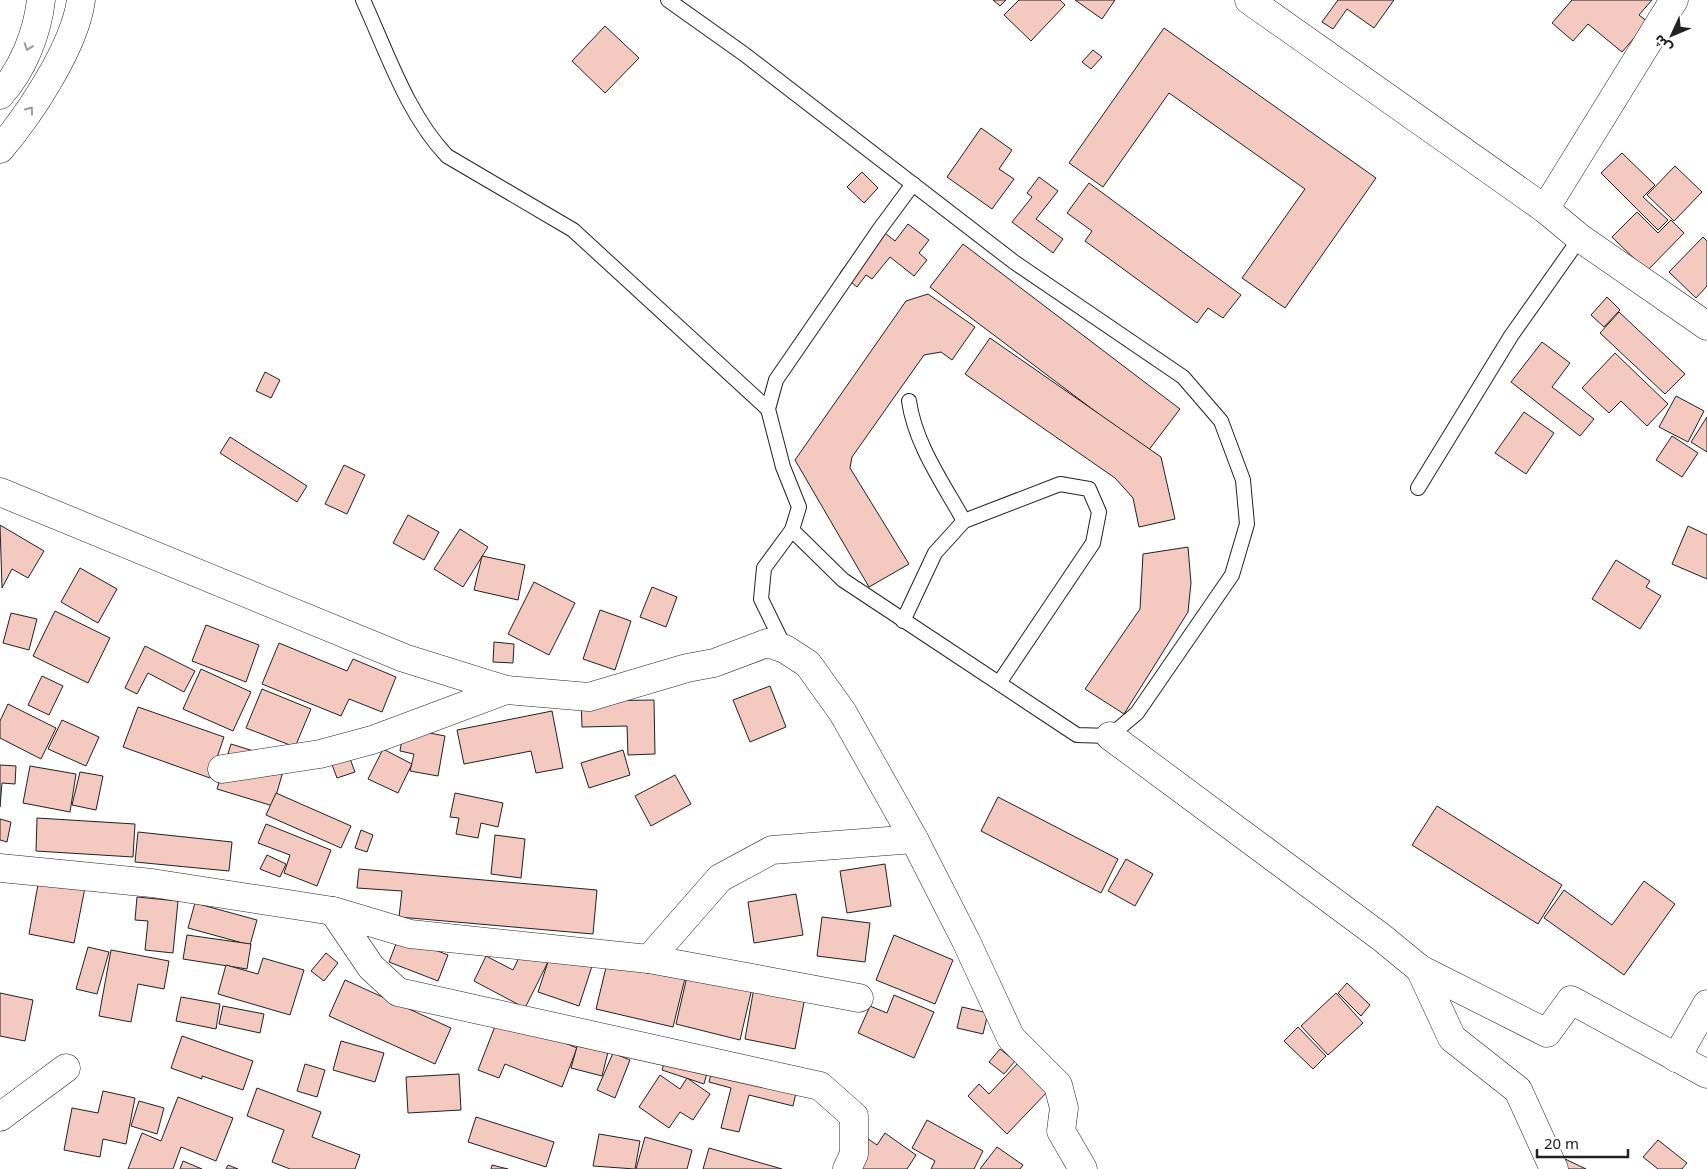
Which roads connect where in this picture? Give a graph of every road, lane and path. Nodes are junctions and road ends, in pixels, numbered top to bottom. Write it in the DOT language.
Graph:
graph roads {
  1 [pos="40,0"];
  2 [pos="81,0"];
  3 [pos="364,0"];
  4 [pos="668,0"];
  5 [pos="1249,0"];
  6 [pos="1674,0"];
  7 [pos="0,95"];
  8 [pos="0,149"];
  9 [pos="913,184"];
  10 [pos="1545,209"];
  11 [pos="1580,238"];
  12 [pos="1707,326"];
  13 [pos="909,401"];
  14 [pos="768,409"];
  15 [pos="1418,488"];
  16 [pos="0,492"];
  17 [pos="964,521"];
  18 [pos="792,530"];
  19 [pos="903,622"];
  20 [pos="785,649"];
  21 [pos="999,683"];
  22 [pos="506,690"];
  23 [pos="1110,736"];
  24 [pos="222,768"];
  25 [pos="914,839"];
  26 [pos="0,868"];
  27 [pos="333,911"];
  28 [pos="649,959"];
  29 [pos="1420,969"];
  30 [pos="859,998"];
  31 [pos="1707,1004"];
  32 [pos="1676,1058"];
  33 [pos="66,1068"];
  34 [pos="1707,1074"];
  35 [pos="0,1116"];
  36 [pos="847,1169"];
  37 [pos="1082,1169"];
  38 [pos="1554,1169"];
  1 -- 7 [label="street, one-way"];
  8 -- 2 [label="street, one-way"];
  3 -- 14 [label="lane"];
  4 -- 9 [label="lane"];
  5 -- 10 [label="street"];
  6 -- 10 [label="street"];
  9 -- 14 [label="lane"];
  9 -- 23 [label="lane"];
  10 -- 11 [label="street"];
  11 -- 12 [label="street"];
  11 -- 15 [label="lane"];
  13 -- 17 [label="lane"];
  14 -- 18 [label="lane"];
  16 -- 22 [label="street"];
  17 -- 19 [label="lane"];
  17 -- 21 [label="lane"];
  18 -- 19 [label="lane"];
  18 -- 20 [label="lane"];
  19 -- 21 [label="lane"];
  20 -- 22 [label="street"];
  20 -- 25 [label="street"];
  21 -- 23 [label="lane"];
  22 -- 24 [label="street"];
  23 -- 29 [label="street"];
  25 -- 28 [label="street"];
  25 -- 37 [label="street"];
  26 -- 27 [label="street"];
  27 -- 28 [label="street"];
  27 -- 36 [label="street"];
  28 -- 30 [label="street"];
  29 -- 32 [label="street"];
  29 -- 38 [label="street"];
  31 -- 32 [label="street"];
  32 -- 34 [label="street"];
  33 -- 35 [label="street"];
}
